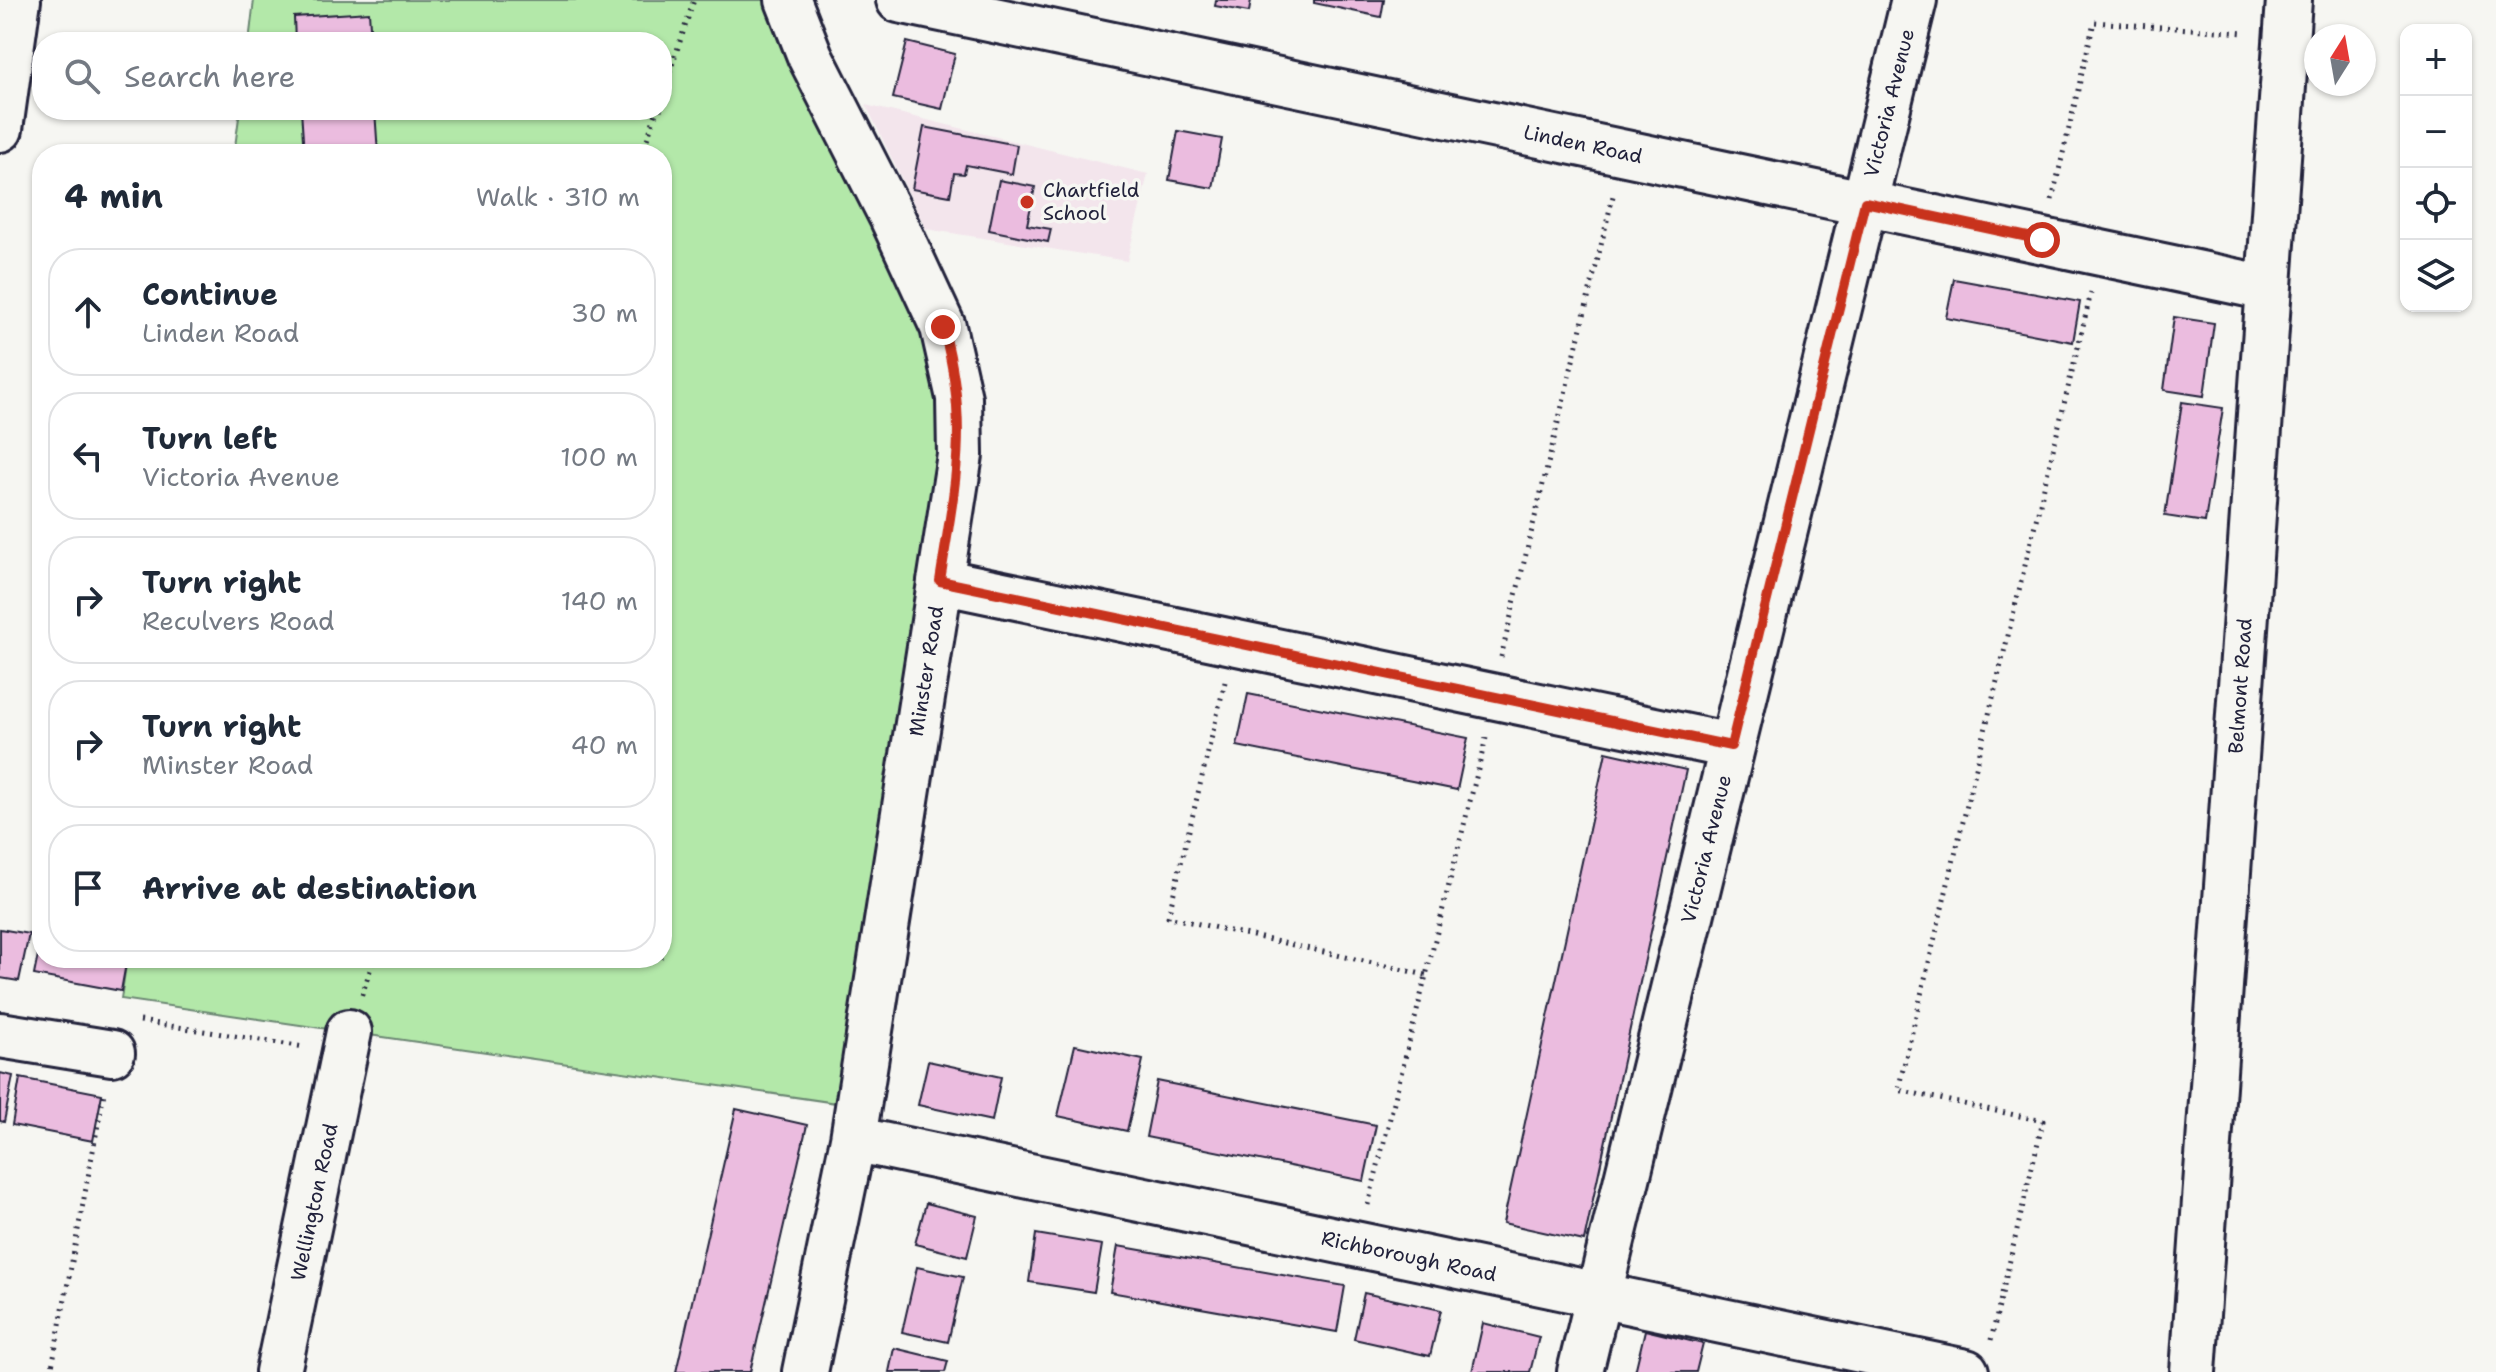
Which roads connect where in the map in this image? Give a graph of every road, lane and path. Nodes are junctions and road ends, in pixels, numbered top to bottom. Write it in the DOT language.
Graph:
graph roads {
  1 [pos="18,0"];
  2 [pos="694,0"];
  3 [pos="788,0"];
  4 [pos="899,0"];
  5 [pos="1914,0"];
  6 [pos="2287,17"];
  7 [pos="672,65"];
  8 [pos="654,120"];
  9 [pos="0,129"];
  10 [pos="645,144"];
  11 [pos="1623,152"];
  12 [pos="1865,202"];
  13 [pos="2042,240"];
  14 [pos="2101,253"];
  15 [pos="2267,288"];
  16 [pos="940,581"];
  17 [pos="1235,642"];
  18 [pos="1494,696"];
  19 [pos="1731,746"];
  20 [pos="1426,975"];
  21 [pos="0,1035"];
  22 [pos="347,1042"];
  23 [pos="112,1053"];
  24 [pos="853,1139"];
  25 [pos="1359,1245"];
  26 [pos="1599,1296"];
  27 [pos="1978,1357"];
  28 [pos="51,1372"];
  29 [pos="278,1372"];
  30 [pos="805,1372"];
  31 [pos="1580,1372"];
  32 [pos="2193,1372"];
  1 -- 9 [label="street"];
  2 -- 7 [label="path"];
  3 -- 16 [label="street, Minster Road"];
  4 -- 11 [label="street, Linden Road"];
  5 -- 12 [label="street, Victoria Avenue"];
  6 -- 13 [label="path"];
  6 -- 15 [label="street, Belmont Road"];
  8 -- 10 [label="path"];
  11 -- 12 [label="street, Linden Road"];
  11 -- 18 [label="path"];
  12 -- 13 [label="street, Linden Road"];
  12 -- 19 [label="street, Victoria Avenue"];
  13 -- 14 [label="street, Linden Road"];
  14 -- 15 [label="street, Linden Road"];
  14 -- 27 [label="path"];
  15 -- 32 [label="street, Belmont Road"];
  16 -- 17 [label="street"];
  16 -- 24 [label="street, Minster Road"];
  17 -- 18 [label="street"];
  17 -- 20 [label="path"];
  18 -- 19 [label="street"];
  18 -- 20 [label="path"];
  19 -- 26 [label="street, Victoria Avenue"];
  20 -- 25 [label="path"];
  21 -- 23 [label="street"];
  22 -- 23 [label="path"];
  22 -- 29 [label="street, Wellington Road"];
  23 -- 28 [label="path"];
  24 -- 25 [label="street, Richborough Road"];
  24 -- 30 [label="street, Minster Road"];
  25 -- 26 [label="street, Richborough Road"];
  26 -- 27 [label="street, Richborough Road"];
  26 -- 31 [label="street, Victoria Avenue"];
}
